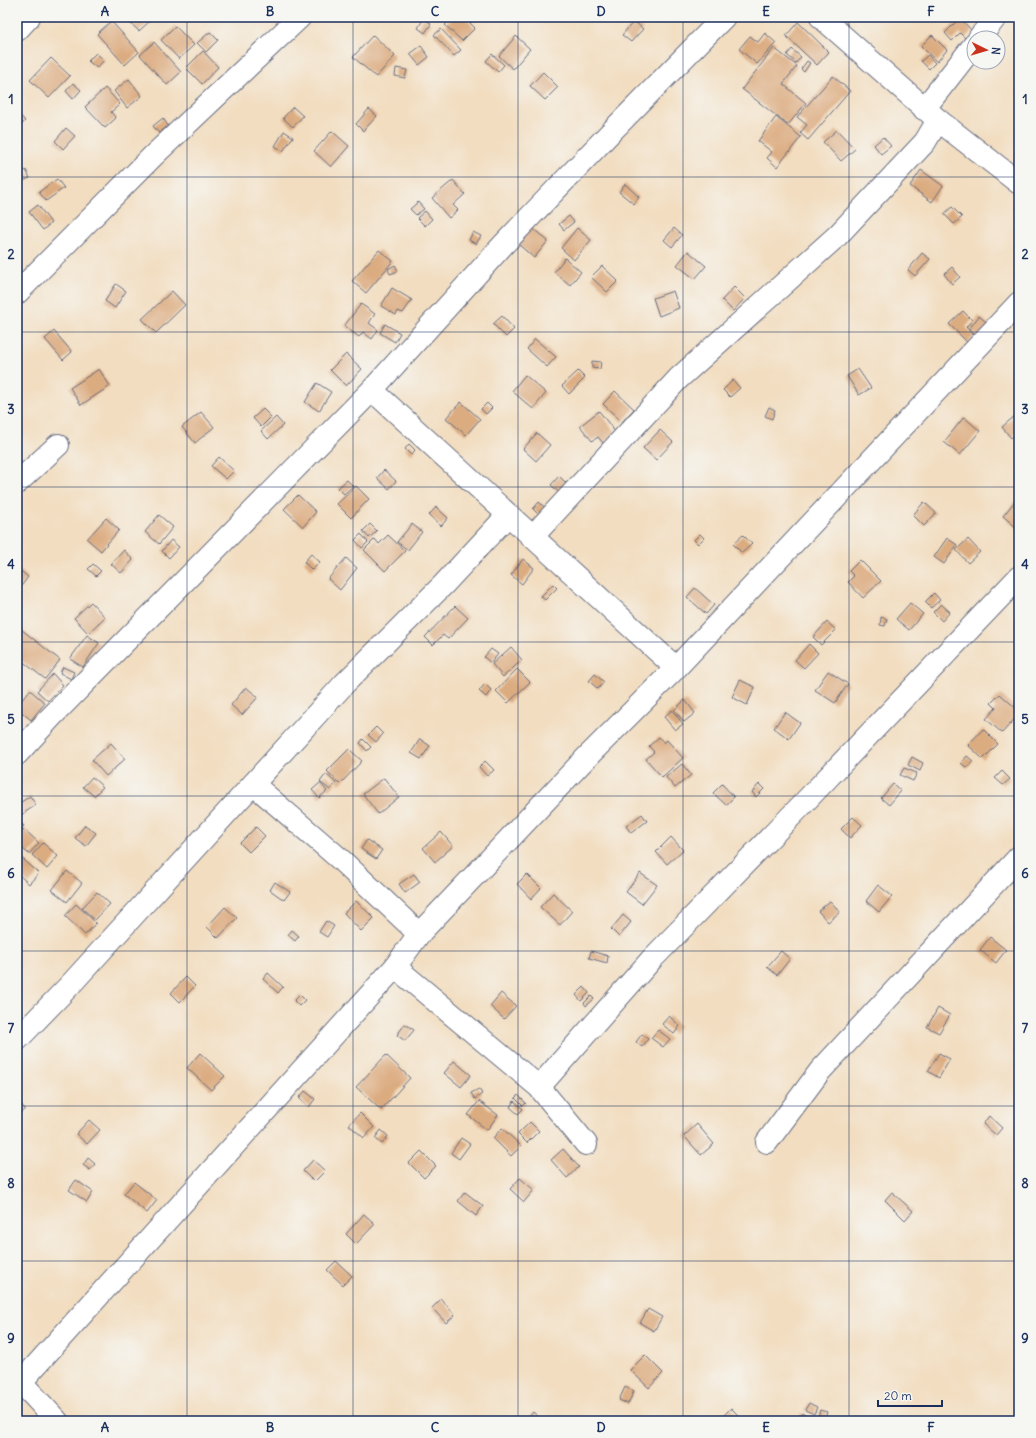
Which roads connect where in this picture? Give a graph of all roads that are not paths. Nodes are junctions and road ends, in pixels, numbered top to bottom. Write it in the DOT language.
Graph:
graph roads {
  1 [pos="29,17"];
  2 [pos="300,17"];
  3 [pos="724,17"];
  4 [pos="821,17"];
  5 [pos="996,17"];
  6 [pos="17,30"];
  7 [pos="985,30"];
  8 [pos="966,58"];
  9 [pos="931,114"];
  10 [pos="1019,183"];
  11 [pos="17,293"];
  12 [pos="1019,303"];
  13 [pos="372,390"];
  14 [pos="58,445"];
  15 [pos="17,483"];
  16 [pos="508,514"];
  17 [pos="532,537"];
  18 [pos="1019,577"];
  19 [pos="676,668"];
  20 [pos="17,754"];
  21 [pos="253,784"];
  22 [pos="1019,857"];
  23 [pos="419,934"];
  24 [pos="394,967"];
  25 [pos="17,1040"];
  26 [pos="539,1087"];
  27 [pos="767,1142"];
  28 [pos="586,1144"];
  29 [pos="19,1380"];
  30 [pos="57,1421"];
  1 -- 6 [label="street"];
  2 -- 11 [label="street"];
  3 -- 13 [label="street"];
  4 -- 9 [label="street"];
  5 -- 7 [label="street"];
  8 -- 9 [label="street"];
  9 -- 10 [label="street"];
  9 -- 17 [label="street"];
  12 -- 19 [label="street"];
  13 -- 16 [label="street"];
  13 -- 20 [label="street"];
  14 -- 15 [label="street"];
  16 -- 17 [label="street"];
  16 -- 21 [label="street"];
  17 -- 19 [label="street"];
  18 -- 26 [label="street"];
  19 -- 23 [label="street"];
  21 -- 23 [label="street"];
  21 -- 25 [label="street"];
  22 -- 27 [label="street"];
  23 -- 24 [label="street"];
  24 -- 26 [label="street"];
  24 -- 29 [label="street"];
  26 -- 28 [label="street"];
  29 -- 30 [label="street"];
}
